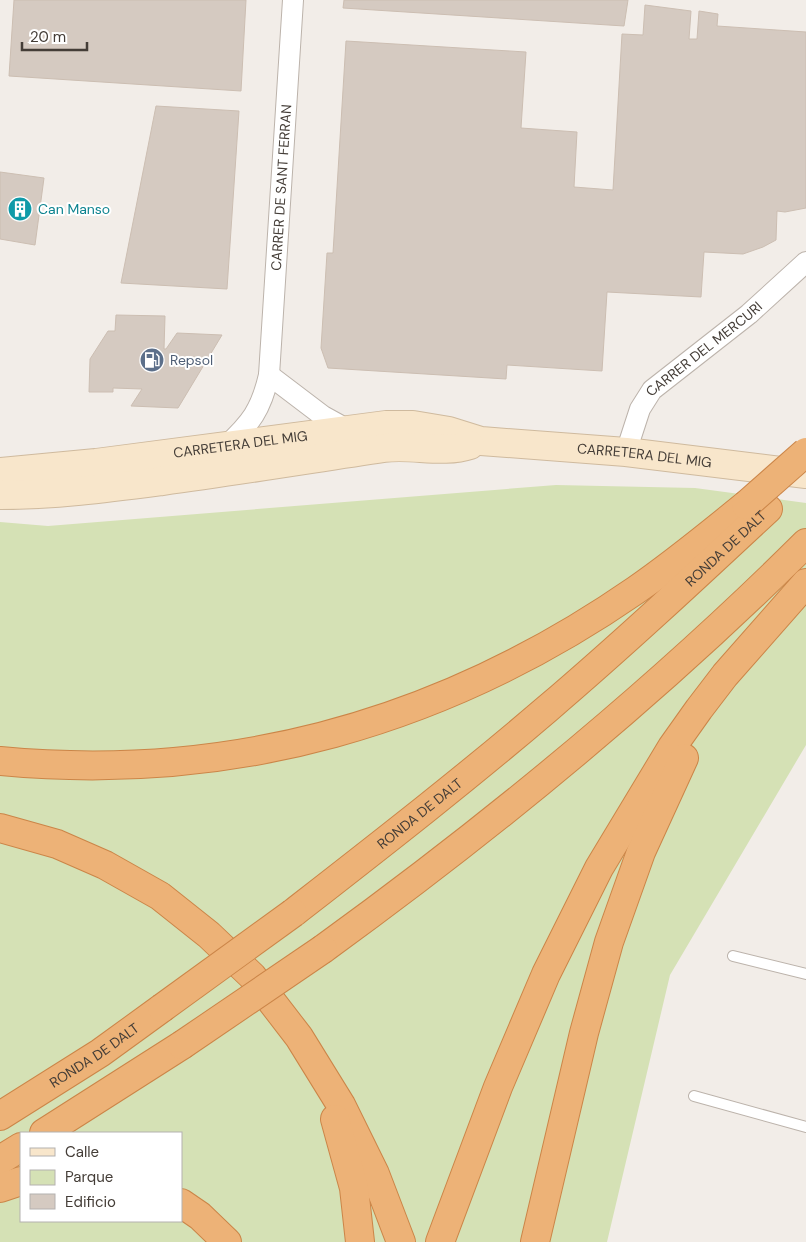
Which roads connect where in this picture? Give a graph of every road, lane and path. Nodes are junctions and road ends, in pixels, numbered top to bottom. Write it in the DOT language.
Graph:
graph roads {
  1 [pos="293,0"];
  2 [pos="806,262"];
  3 [pos="270,375"];
  4 [pos="348,431"];
  5 [pos="481,441"];
  6 [pos="225,447"];
  7 [pos="387,448"];
  8 [pos="626,452"];
  9 [pos="806,452"];
  10 [pos="0,472"];
  11 [pos="806,472"];
  12 [pos="0,495"];
  13 [pos="757,507"];
  14 [pos="806,543"];
  15 [pos="806,583"];
  16 [pos="806,587"];
  17 [pos="0,761"];
  18 [pos="0,828"];
  19 [pos="733,956"];
  20 [pos="806,974"];
  21 [pos="299,1038"];
  22 [pos="694,1096"];
  23 [pos="0,1116"];
  24 [pos="806,1127"];
  25 [pos="46,1132"];
  26 [pos="20,1148"];
  27 [pos="0,1160"];
  28 [pos="20,1181"];
  29 [pos="0,1188"];
  30 [pos="182,1204"];
  31 [pos="227,1242"];
  32 [pos="360,1242"];
  33 [pos="401,1242"];
  34 [pos="440,1242"];
  35 [pos="535,1242"];
  1 -- 3 [label="street, CARRER DE SANT FERRAN"];
  2 -- 8 [label="street, CARRER DEL MERCURI"];
  3 -- 4 [label="street"];
  3 -- 6 [label="street, CARRER DE SANT FERRAN"];
  4 -- 5 [label="street, CARRETERA DEL MIG"];
  4 -- 6 [label="street, CARRETERA DEL MIG"];
  4 -- 7 [label="street"];
  5 -- 7 [label="street, CARRETERA DEL MIG"];
  5 -- 8 [label="street, CARRETERA DEL MIG"];
  6 -- 10 [label="street, CARRETERA DEL MIG"];
  7 -- 12 [label="street, CARRETERA DEL MIG"];
  8 -- 11 [label="street, CARRETERA DEL MIG"];
  9 -- 13 [label="highway, bridge"];
  11 -- 13 [label="highway, RONDA DE DALT"];
  13 -- 17 [label="highway"];
  13 -- 23 [label="highway, RONDA DE DALT, bridge"];
  14 -- 25 [label="highway, bridge"];
  15 -- 34 [label="highway"];
  16 -- 35 [label="highway"];
  18 -- 21 [label="highway"];
  19 -- 20 [label="lane"];
  21 -- 32 [label="highway"];
  21 -- 33 [label="highway"];
  22 -- 24 [label="lane"];
  26 -- 27 [label="highway"];
  28 -- 29 [label="highway"];
  30 -- 31 [label="highway"];
}
